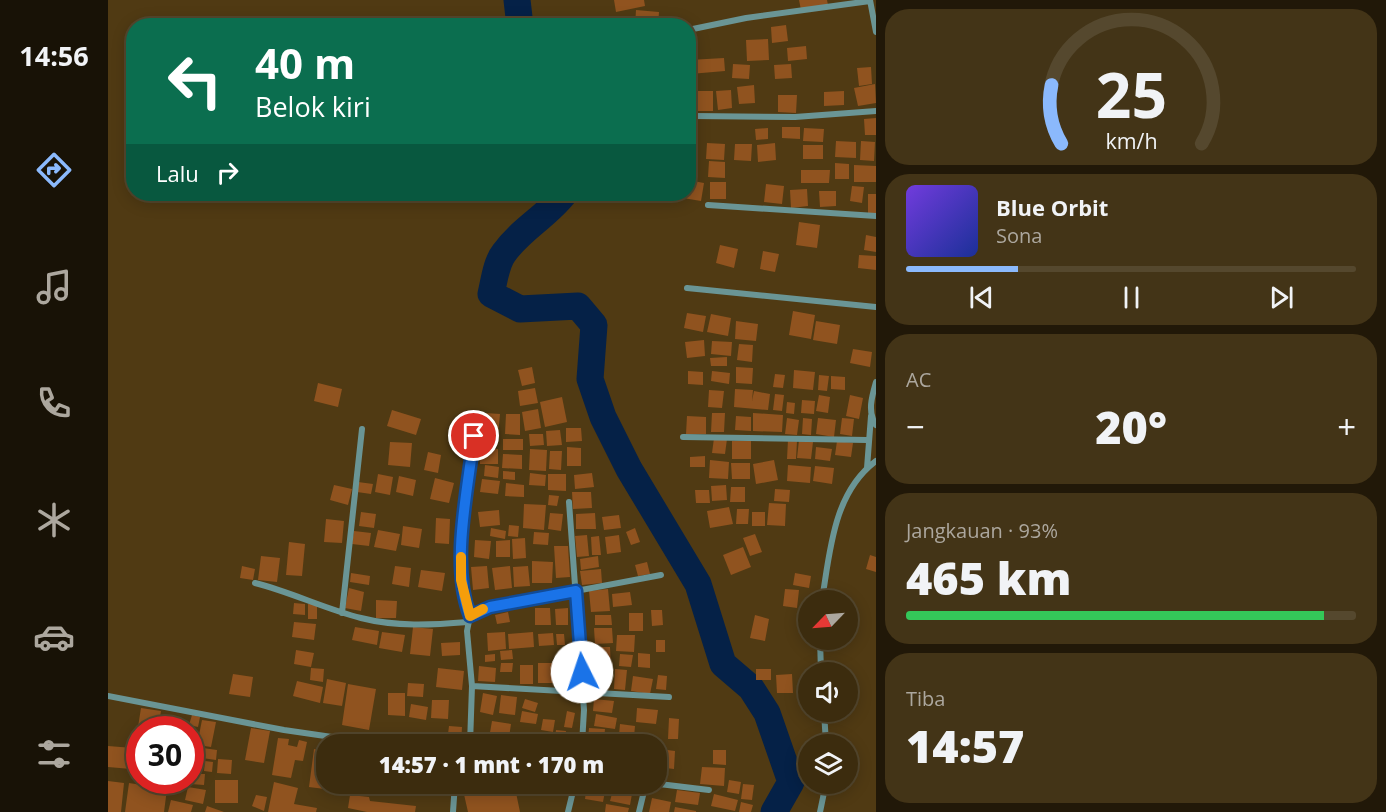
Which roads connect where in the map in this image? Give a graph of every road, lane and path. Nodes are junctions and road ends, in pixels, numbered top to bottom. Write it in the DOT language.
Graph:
graph roads {
  1 [pos="870,1"];
  2 [pos="696,28"];
  3 [pos="876,32"];
  4 [pos="876,111"];
  5 [pos="696,116"];
  6 [pos="708,206"];
  7 [pos="876,216"];
  8 [pos="687,288"];
  9 [pos="876,307"];
  10 [pos="876,382"];
  11 [pos="871,416"];
  12 [pos="876,425"];
  13 [pos="362,429"];
  14 [pos="474,436"];
  15 [pos="683,436"];
  16 [pos="867,440"];
  17 [pos="876,461"];
  18 [pos="867,468"];
  19 [pos="569,502"];
  20 [pos="661,575"];
  21 [pos="255,583"];
  22 [pos="824,590"];
  23 [pos="576,591"];
  24 [pos="342,613"];
  25 [pos="469,619"];
  26 [pos="472,686"];
  27 [pos="583,692"];
  28 [pos="108,696"];
  29 [pos="669,697"];
  30 [pos="470,734"];
  31 [pos="582,734"];
  32 [pos="316,735"];
  33 [pos="667,785"];
  34 [pos="709,790"];
  35 [pos="455,794"];
  36 [pos="572,794"];
  37 [pos="643,794"];
  38 [pos="824,794"];
  39 [pos="453,812"];
  40 [pos="568,812"];
  41 [pos="639,812"];
  42 [pos="820,812"];
  1 -- 2 [label="street"];
  1 -- 3 [label="street"];
  4 -- 5 [label="street"];
  6 -- 7 [label="street"];
  8 -- 9 [label="street"];
  10 -- 11 [label="street"];
  11 -- 12 [label="street"];
  11 -- 16 [label="street"];
  13 -- 24 [label="street"];
  14 -- 25 [label="street"];
  15 -- 16 [label="street"];
  16 -- 18 [label="street"];
  17 -- 18 [label="street"];
  18 -- 22 [label="street"];
  19 -- 23 [label="street"];
  20 -- 23 [label="street"];
  21 -- 24 [label="street"];
  23 -- 25 [label="street"];
  23 -- 27 [label="street"];
  24 -- 25 [label="street"];
  25 -- 26 [label="street"];
  26 -- 27 [label="street"];
  26 -- 30 [label="street"];
  27 -- 29 [label="street"];
  27 -- 31 [label="street"];
  28 -- 32 [label="street"];
  33 -- 34 [label="street"];
  35 -- 39 [label="street"];
  36 -- 40 [label="street"];
  37 -- 41 [label="street"];
  38 -- 42 [label="street"];
}
